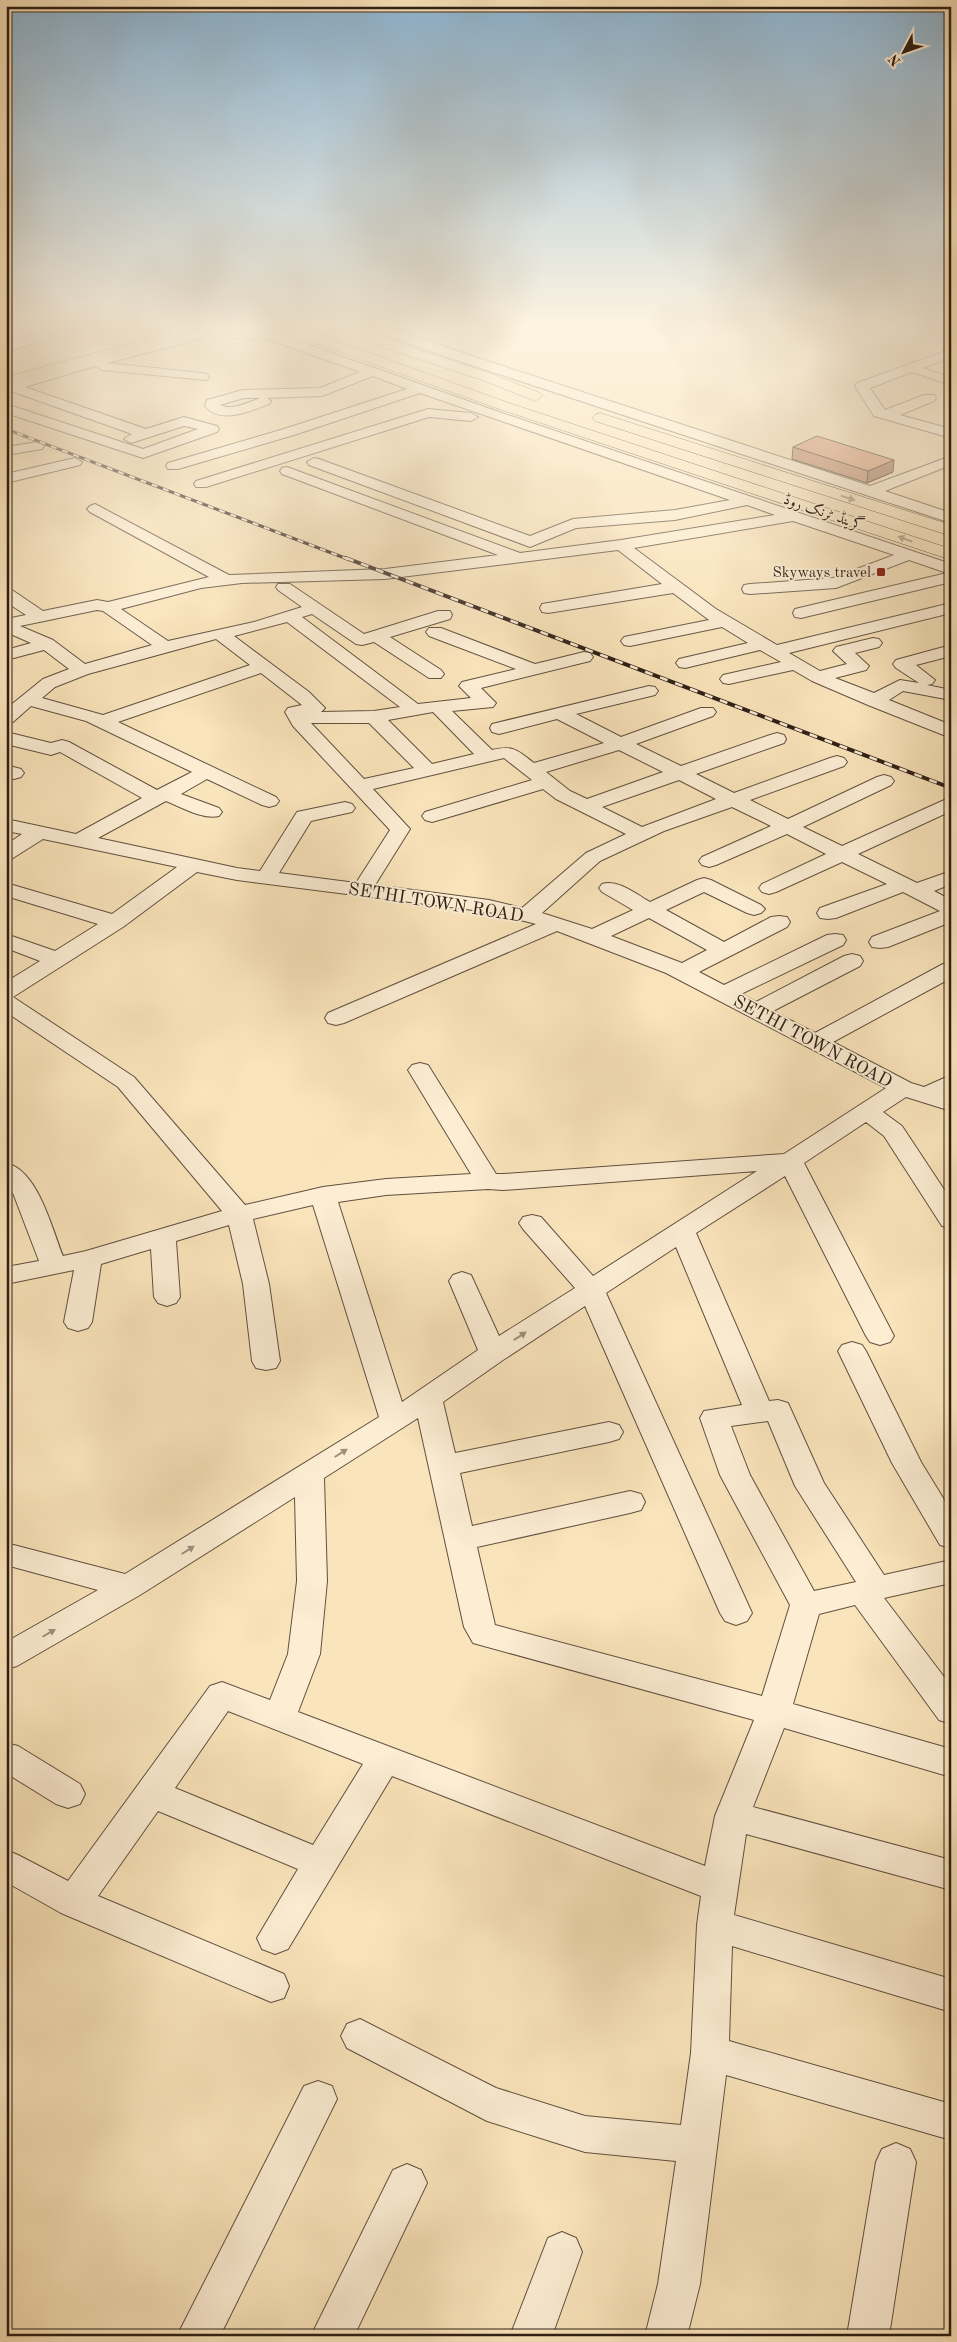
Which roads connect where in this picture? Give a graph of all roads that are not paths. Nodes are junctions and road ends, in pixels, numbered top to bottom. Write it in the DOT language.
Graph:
graph roads {
  1 [pos="80,432"];
  2 [pos="141,432"];
  3 [pos="151,432"];
  4 [pos="203,432"];
  5 [pos="288,432"];
  6 [pos="366,432"];
  7 [pos="546,432"];
  8 [pos="583,432"];
  9 [pos="646,432"];
  10 [pos="694,432"];
  11 [pos="146,434"];
  12 [pos="115,444"];
  13 [pos="37,446"];
  14 [pos="6,451"];
  15 [pos="951,460"];
  16 [pos="75,462"];
  17 [pos="314,462"];
  18 [pos="743,464"];
  19 [pos="792,464"];
  20 [pos="173,466"];
  21 [pos="287,471"];
  22 [pos="700,471"];
  23 [pos="8,477"];
  24 [pos="682,478"];
  25 [pos="201,484"];
  26 [pos="872,491"];
  27 [pos="748,501"];
  28 [pos="951,505"];
  29 [pos="95,509"];
  30 [pos="927,510"];
  31 [pos="794,516"];
  32 [pos="908,517"];
  33 [pos="951,518"];
  34 [pos="951,531"];
  35 [pos="621,545"];
  36 [pos="944,553"];
  37 [pos="519,557"];
  38 [pos="913,557"];
  39 [pos="951,570"];
  40 [pos="951,577"];
  41 [pos="227,580"];
  42 [pos="677,586"];
  43 [pos="284,587"];
  44 [pos="750,589"];
  45 [pos="951,592"];
  46 [pos="6,594"];
  47 [pos="108,607"];
  48 [pos="314,608"];
  49 [pos="548,608"];
  50 [pos="951,608"];
  51 [pos="801,613"];
  52 [pos="444,615"];
  53 [pos="290,616"];
  54 [pos="42,618"];
  55 [pos="724,622"];
  56 [pos="951,623"];
  57 [pos="823,624"];
  58 [pos="6,625"];
  59 [pos="435,632"];
  60 [pos="220,634"];
  61 [pos="377,636"];
  62 [pos="630,641"];
  63 [pos="47,644"];
  64 [pos="166,647"];
  65 [pos="768,648"];
  66 [pos="951,650"];
  67 [pos="6,655"];
  68 [pos="584,657"];
  69 [pos="685,663"];
  70 [pos="796,664"];
  71 [pos="264,666"];
  72 [pos="533,669"];
  73 [pos="82,670"];
  74 [pos="435,674"];
  75 [pos="818,677"];
  76 [pos="729,679"];
  77 [pos="926,680"];
  78 [pos="649,691"];
  79 [pos="951,695"];
  80 [pos="28,700"];
  81 [pos="874,701"];
  82 [pos="438,706"];
  83 [pos="415,710"];
  84 [pos="707,712"];
  85 [pos="561,714"];
  86 [pos="374,717"];
  87 [pos="6,718"];
  88 [pos="297,718"];
  89 [pos="102,722"];
  90 [pos="499,728"];
  91 [pos="951,732"];
  92 [pos="6,738"];
  93 [pos="777,739"];
  94 [pos="619,744"];
  95 [pos="487,756"];
  96 [pos="836,762"];
  97 [pos="427,770"];
  98 [pos="208,771"];
  99 [pos="681,774"];
  100 [pos="539,776"];
  101 [pos="884,780"];
  102 [pos="359,786"];
  103 [pos="160,796"];
  104 [pos="732,799"];
  105 [pos="269,801"];
  106 [pos="951,802"];
  107 [pos="586,806"];
  108 [pos="344,808"];
  109 [pos="212,812"];
  110 [pos="432,816"];
  111 [pos="6,825"];
  112 [pos="787,827"];
  113 [pos="40,832"];
  114 [pos="641,834"];
  115 [pos="78,841"];
  116 [pos="6,854"];
  117 [pos="842,854"];
  118 [pos="709,861"];
  119 [pos="193,865"];
  120 [pos="951,877"];
  121 [pos="266,878"];
  122 [pos="609,888"];
  123 [pos="770,888"];
  124 [pos="910,888"];
  125 [pos="6,889"];
  126 [pos="362,890"];
  127 [pos="951,908"];
  128 [pos="754,909"];
  129 [pos="649,910"];
  130 [pos="828,913"];
  131 [pos="951,914"];
  132 [pos="527,916"];
  133 [pos="115,922"];
  134 [pos="779,922"];
  135 [pos="557,923"];
  136 [pos="595,936"];
  137 [pos="6,940"];
  138 [pos="835,940"];
  139 [pos="880,942"];
  140 [pos="724,951"];
  141 [pos="55,959"];
  142 [pos="852,961"];
  143 [pos="951,969"];
  144 [pos="682,972"];
  145 [pos="6,992"];
  146 [pos="723,994"];
  147 [pos="6,1002"];
  148 [pos="755,1010"];
  149 [pos="336,1018"];
  150 [pos="815,1042"];
  151 [pos="420,1070"];
  152 [pos="951,1082"];
  153 [pos="914,1092"];
  154 [pos="951,1104"];
  155 [pos="867,1111"];
  156 [pos="790,1161"];
  157 [pos="6,1170"];
  158 [pos="488,1181"];
  159 [pos="323,1195"];
  160 [pos="240,1214"];
  161 [pos="951,1220"];
  162 [pos="532,1223"];
  163 [pos="682,1231"];
  164 [pos="163,1236"];
  165 [pos="89,1259"];
  166 [pos="54,1266"];
  167 [pos="6,1276"];
  168 [pos="462,1281"];
  169 [pos="591,1290"];
  170 [pos="167,1297"];
  171 [pos="78,1322"];
  172 [pos="880,1336"];
  173 [pos="852,1351"];
  174 [pos="494,1353"];
  175 [pos="266,1361"];
  176 [pos="428,1399"];
  177 [pos="759,1412"];
  178 [pos="394,1420"];
  179 [pos="609,1432"];
  180 [pos="444,1466"];
  181 [pos="309,1473"];
  182 [pos="630,1502"];
  183 [pos="951,1537"];
  184 [pos="460,1540"];
  185 [pos="6,1554"];
  186 [pos="951,1571"];
  187 [pos="129,1587"];
  188 [pos="870,1591"];
  189 [pos="806,1605"];
  190 [pos="736,1613"];
  191 [pos="6,1657"];
  192 [pos="951,1711"];
  193 [pos="774,1712"];
  194 [pos="279,1718"];
  195 [pos="6,1756"];
  196 [pos="384,1759"];
  197 [pos="951,1763"];
  198 [pos="152,1793"];
  199 [pos="68,1794"];
  200 [pos="732,1816"];
  201 [pos="320,1863"];
  202 [pos="6,1865"];
  203 [pos="951,1875"];
  204 [pos="719,1887"];
  205 [pos="74,1902"];
  206 [pos="715,1925"];
  207 [pos="275,1938"];
  208 [pos="271,1986"];
  209 [pos="951,1996"];
  210 [pos="360,2036"];
  211 [pos="710,2053"];
  212 [pos="318,2099"];
  213 [pos="951,2122"];
  214 [pos="698,2145"];
  215 [pos="896,2162"];
  216 [pos="407,2184"];
  217 [pos="562,2252"];
  218 [pos="198,2336"];
  219 [pos="332,2336"];
  220 [pos="531,2336"];
  221 [pos="666,2336"];
  222 [pos="868,2336"];
  1 -- 12 [label="street"];
  2 -- 11 [label="street"];
  3 -- 11 [label="street"];
  4 -- 12 [label="street"];
  5 -- 20 [label="street"];
  6 -- 25 [label="street"];
  7 -- 24 [label="street"];
  8 -- 22 [label="highway, گرینڈ ٹرنک روڈ"];
  9 -- 18 [label="highway, گرینڈ ٹرنک روڈ"];
  10 -- 19 [label="street"];
  11 -- 12 [label="street"];
  13 -- 14 [label="street"];
  15 -- 26 [label="street"];
  16 -- 23 [label="street"];
  17 -- 27 [label="street"];
  18 -- 19 [label="highway"];
  18 -- 32 [label="highway, گرینڈ ٹرنک روڈ, one-way"];
  19 -- 26 [label="street"];
  21 -- 37 [label="street"];
  22 -- 24 [label="street"];
  36 -- 22 [label="highway, گرینڈ ٹرنک روڈ, one-way"];
  24 -- 27 [label="street"];
  26 -- 30 [label="street"];
  27 -- 31 [label="street"];
  28 -- 30 [label="street"];
  29 -- 41 [label="street"];
  30 -- 32 [label="street"];
  30 -- 33 [label="street"];
  31 -- 35 [label="street"];
  31 -- 38 [label="street"];
  32 -- 34 [label="highway, گرینڈ ٹرنک روڈ"];
  35 -- 37 [label="street"];
  35 -- 42 [label="street"];
  36 -- 38 [label="street"];
  37 -- 41 [label="street"];
  38 -- 39 [label="street"];
  38 -- 44 [label="street"];
  40 -- 51 [label="street"];
  41 -- 47 [label="street"];
  42 -- 49 [label="street"];
  42 -- 55 [label="street"];
  43 -- 48 [label="street"];
  45 -- 57 [label="street"];
  46 -- 54 [label="street"];
  47 -- 54 [label="street"];
  47 -- 64 [label="street"];
  48 -- 53 [label="street"];
  48 -- 61 [label="street"];
  50 -- 65 [label="street"];
  52 -- 61 [label="street"];
  53 -- 60 [label="street"];
  53 -- 83 [label="street"];
  54 -- 58 [label="street"];
  55 -- 62 [label="street"];
  55 -- 65 [label="street"];
  56 -- 75 [label="street"];
  58 -- 63 [label="street"];
  59 -- 72 [label="street"];
  60 -- 64 [label="street"];
  60 -- 71 [label="street"];
  61 -- 74 [label="street"];
  63 -- 67 [label="street"];
  63 -- 73 [label="street"];
  64 -- 73 [label="street"];
  65 -- 69 [label="street"];
  65 -- 70 [label="street"];
  66 -- 77 [label="street"];
  68 -- 72 [label="street"];
  70 -- 75 [label="street"];
  70 -- 76 [label="street"];
  71 -- 88 [label="street"];
  71 -- 89 [label="street"];
  72 -- 82 [label="street"];
  73 -- 80 [label="street"];
  75 -- 81 [label="street"];
  78 -- 85 [label="street"];
  79 -- 81 [label="street"];
  80 -- 87 [label="street"];
  80 -- 89 [label="street"];
  81 -- 91 [label="street"];
  82 -- 83 [label="street"];
  82 -- 95 [label="street"];
  83 -- 86 [label="street"];
  84 -- 94 [label="street"];
  85 -- 90 [label="street"];
  85 -- 94 [label="street"];
  86 -- 88 [label="street"];
  86 -- 97 [label="street"];
  88 -- 102 [label="street"];
  89 -- 98 [label="street"];
  92 -- 103 [label="street"];
  93 -- 99 [label="street"];
  94 -- 99 [label="street"];
  94 -- 100 [label="street"];
  95 -- 97 [label="street"];
  95 -- 100 [label="street"];
  96 -- 104 [label="street"];
  97 -- 102 [label="street"];
  98 -- 103 [label="street"];
  98 -- 105 [label="street"];
  99 -- 104 [label="street"];
  99 -- 107 [label="street"];
  100 -- 107 [label="street"];
  100 -- 110 [label="street"];
  101 -- 112 [label="street"];
  102 -- 126 [label="street"];
  103 -- 109 [label="street"];
  103 -- 115 [label="street"];
  104 -- 112 [label="street"];
  104 -- 114 [label="street"];
  106 -- 117 [label="street"];
  107 -- 114 [label="street"];
  108 -- 121 [label="street"];
  111 -- 113 [label="street, SETHI TOWN ROAD"];
  112 -- 117 [label="street"];
  112 -- 118 [label="street"];
  113 -- 115 [label="street, SETHI TOWN ROAD"];
  113 -- 116 [label="street"];
  114 -- 132 [label="street"];
  115 -- 119 [label="street, SETHI TOWN ROAD"];
  117 -- 123 [label="street"];
  117 -- 124 [label="street"];
  119 -- 121 [label="street, SETHI TOWN ROAD"];
  119 -- 133 [label="street"];
  120 -- 124 [label="street"];
  121 -- 126 [label="street, SETHI TOWN ROAD"];
  122 -- 129 [label="street"];
  124 -- 127 [label="street"];
  124 -- 130 [label="street"];
  125 -- 133 [label="street"];
  126 -- 132 [label="street, SETHI TOWN ROAD"];
  128 -- 129 [label="street"];
  129 -- 136 [label="street"];
  129 -- 140 [label="street"];
  131 -- 139 [label="street"];
  132 -- 135 [label="street, SETHI TOWN ROAD"];
  133 -- 141 [label="street"];
  134 -- 140 [label="street"];
  135 -- 136 [label="street, SETHI TOWN ROAD"];
  135 -- 149 [label="street"];
  136 -- 144 [label="street, SETHI TOWN ROAD"];
  137 -- 141 [label="street"];
  138 -- 146 [label="street"];
  140 -- 144 [label="street"];
  141 -- 145 [label="street"];
  142 -- 148 [label="street"];
  143 -- 150 [label="street"];
  144 -- 146 [label="street, SETHI TOWN ROAD"];
  146 -- 148 [label="street, SETHI TOWN ROAD"];
  147 -- 160 [label="street"];
  148 -- 150 [label="street, SETHI TOWN ROAD"];
  150 -- 153 [label="street, SETHI TOWN ROAD"];
  151 -- 158 [label="street"];
  152 -- 153 [label="street"];
  153 -- 154 [label="street, SETHI TOWN ROAD"];
  153 -- 155 [label="street"];
  155 -- 156 [label="street"];
  155 -- 161 [label="street"];
  156 -- 158 [label="street"];
  156 -- 163 [label="street"];
  156 -- 172 [label="street"];
  157 -- 166 [label="street"];
  158 -- 159 [label="street"];
  159 -- 160 [label="street"];
  159 -- 178 [label="street"];
  160 -- 164 [label="street"];
  160 -- 175 [label="street"];
  162 -- 169 [label="street"];
  163 -- 169 [label="street"];
  163 -- 177 [label="street"];
  164 -- 165 [label="street"];
  164 -- 170 [label="street"];
  165 -- 166 [label="street"];
  165 -- 171 [label="street"];
  166 -- 167 [label="street"];
  168 -- 174 [label="street"];
  174 -- 169 [label="street, one-way"];
  169 -- 190 [label="street"];
  173 -- 183 [label="street"];
  174 -- 176 [label="street"];
  176 -- 178 [label="street"];
  176 -- 180 [label="street"];
  177 -- 188 [label="street"];
  177 -- 189 [label="street"];
  181 -- 178 [label="street, one-way"];
  179 -- 180 [label="street"];
  180 -- 184 [label="street"];
  187 -- 181 [label="street, one-way"];
  181 -- 194 [label="street"];
  182 -- 184 [label="street"];
  184 -- 193 [label="street"];
  185 -- 187 [label="street"];
  186 -- 188 [label="street"];
  191 -- 187 [label="street, one-way"];
  188 -- 189 [label="street"];
  188 -- 192 [label="street"];
  189 -- 193 [label="street"];
  193 -- 197 [label="street"];
  193 -- 200 [label="street"];
  194 -- 196 [label="street"];
  194 -- 198 [label="street"];
  195 -- 199 [label="street"];
  196 -- 201 [label="street"];
  196 -- 204 [label="street"];
  198 -- 201 [label="street"];
  198 -- 205 [label="street"];
  200 -- 203 [label="street"];
  200 -- 204 [label="street"];
  201 -- 207 [label="street"];
  202 -- 205 [label="street"];
  204 -- 206 [label="street"];
  205 -- 208 [label="street"];
  206 -- 209 [label="street"];
  206 -- 211 [label="street"];
  210 -- 214 [label="street"];
  211 -- 213 [label="street"];
  211 -- 214 [label="street"];
  212 -- 218 [label="street"];
  214 -- 221 [label="street"];
  215 -- 222 [label="street"];
  216 -- 219 [label="street"];
  217 -- 220 [label="street"];
}
